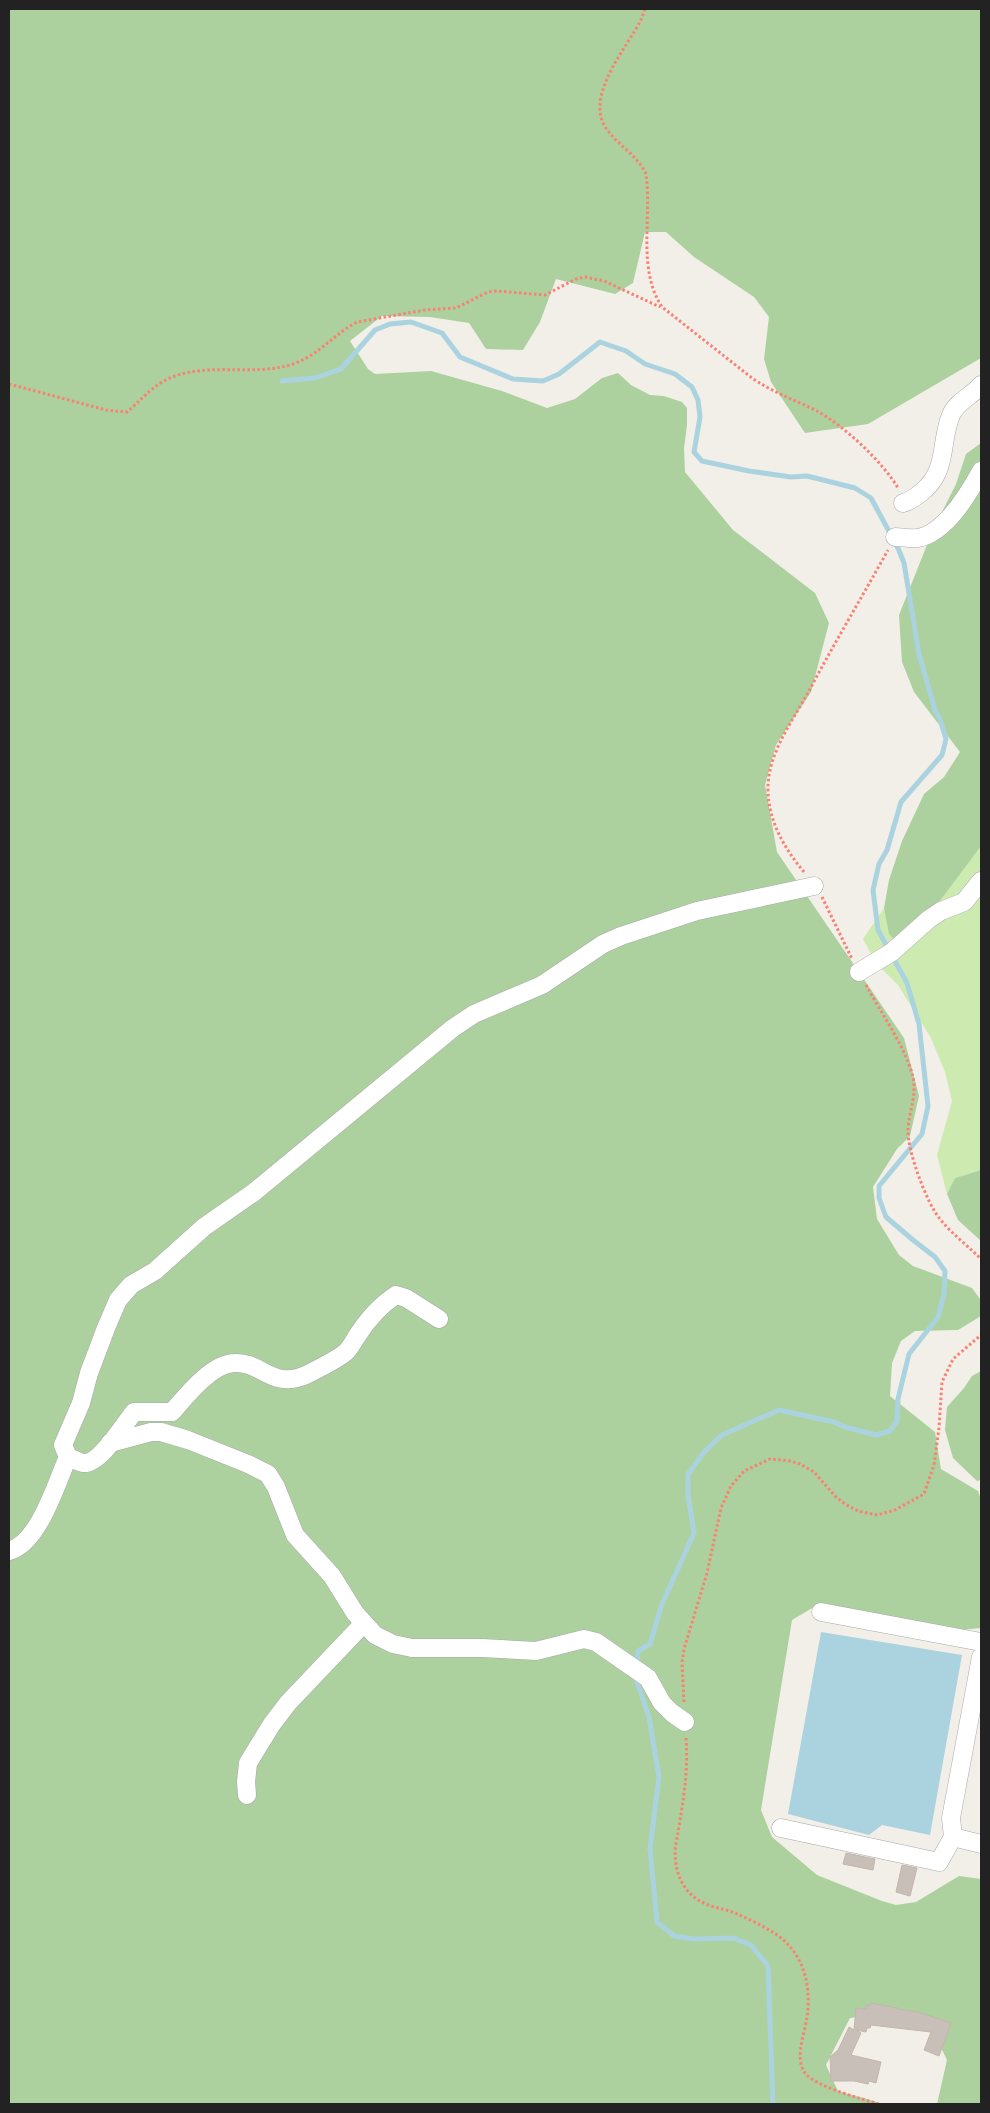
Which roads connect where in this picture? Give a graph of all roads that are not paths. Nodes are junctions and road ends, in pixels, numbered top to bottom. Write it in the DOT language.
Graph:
graph roads {
  1 [pos="981,385"];
  2 [pos="981,471"];
  3 [pos="903,503"];
  4 [pos="895,536"];
  5 [pos="981,881"];
  6 [pos="814,886"];
  7 [pos="859,972"];
  8 [pos="439,1319"];
  9 [pos="110,1443"];
  10 [pos="68,1456"];
  11 [pos="9,1552"];
  12 [pos="821,1612"];
  13 [pos="364,1623"];
  14 [pos="981,1642"];
  15 [pos="981,1657"];
  16 [pos="685,1722"];
  17 [pos="247,1795"];
  18 [pos="781,1828"];
  19 [pos="953,1837"];
  20 [pos="981,1844"];
  1 -- 3 [label="street"];
  2 -- 4 [label="street"];
  5 -- 7 [label="street"];
  6 -- 10 [label="street"];
  8 -- 9 [label="street"];
  9 -- 10 [label="street"];
  9 -- 13 [label="street"];
  10 -- 11 [label="street"];
  12 -- 14 [label="street"];
  13 -- 16 [label="street"];
  13 -- 17 [label="street"];
  15 -- 19 [label="street"];
  18 -- 19 [label="street"];
  19 -- 20 [label="street"];
}
